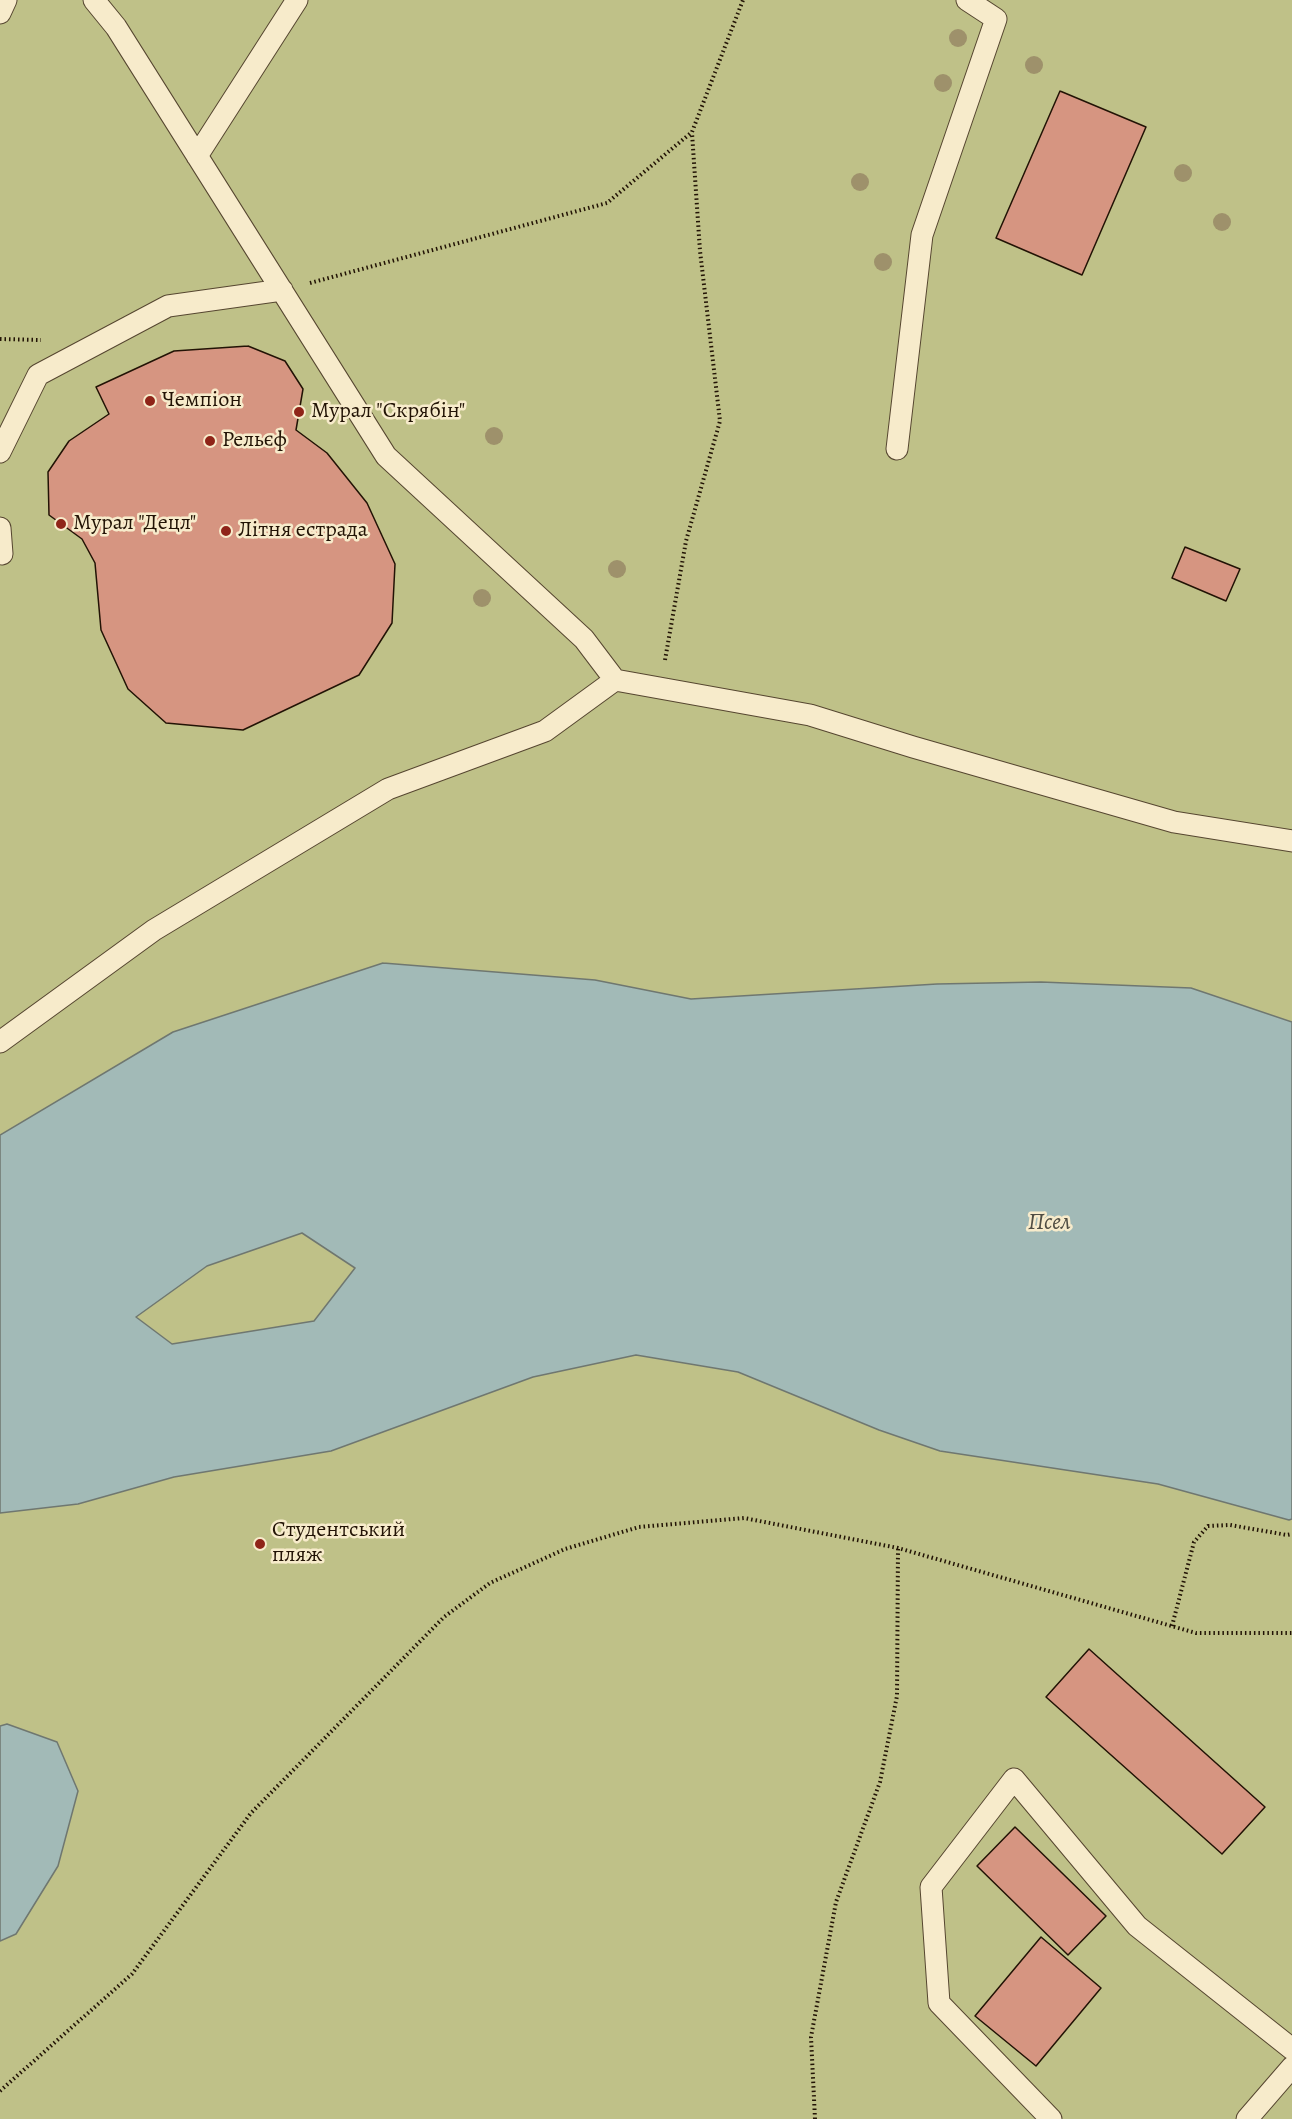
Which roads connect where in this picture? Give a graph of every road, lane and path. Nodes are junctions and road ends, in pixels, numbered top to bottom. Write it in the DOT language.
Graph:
graph roads {
  1 [pos="6,0"];
  2 [pos="94,0"];
  3 [pos="297,0"];
  4 [pos="742,0"];
  5 [pos="967,0"];
  6 [pos="0,13"];
  7 [pos="692,132"];
  8 [pos="197,156"];
  9 [pos="282,290"];
  10 [pos="897,448"];
  11 [pos="0,452"];
  12 [pos="0,528"];
  13 [pos="2,554"];
  14 [pos="615,680"];
  15 [pos="660,687"];
  16 [pos="1292,841"];
  17 [pos="0,1041"];
  18 [pos="1292,1534"];
  19 [pos="897,1548"];
  20 [pos="1172,1626"];
  21 [pos="1292,1633"];
  22 [pos="1292,2049"];
  23 [pos="1292,2067"];
  24 [pos="0,2091"];
  25 [pos="815,2119"];
  26 [pos="1051,2119"];
  27 [pos="1247,2119"];
  1 -- 6 [label="lane"];
  2 -- 8 [label="lane"];
  3 -- 8 [label="lane"];
  4 -- 7 [label="path"];
  5 -- 10 [label="lane"];
  7 -- 9 [label="path"];
  7 -- 15 [label="path"];
  8 -- 9 [label="lane"];
  9 -- 11 [label="lane"];
  9 -- 14 [label="lane"];
  12 -- 13 [label="lane"];
  14 -- 15 [label="lane"];
  14 -- 17 [label="lane"];
  15 -- 16 [label="lane"];
  18 -- 20 [label="path"];
  19 -- 20 [label="path"];
  19 -- 24 [label="path"];
  19 -- 25 [label="path"];
  20 -- 21 [label="path"];
  22 -- 26 [label="lane"];
  23 -- 27 [label="lane"];
}
